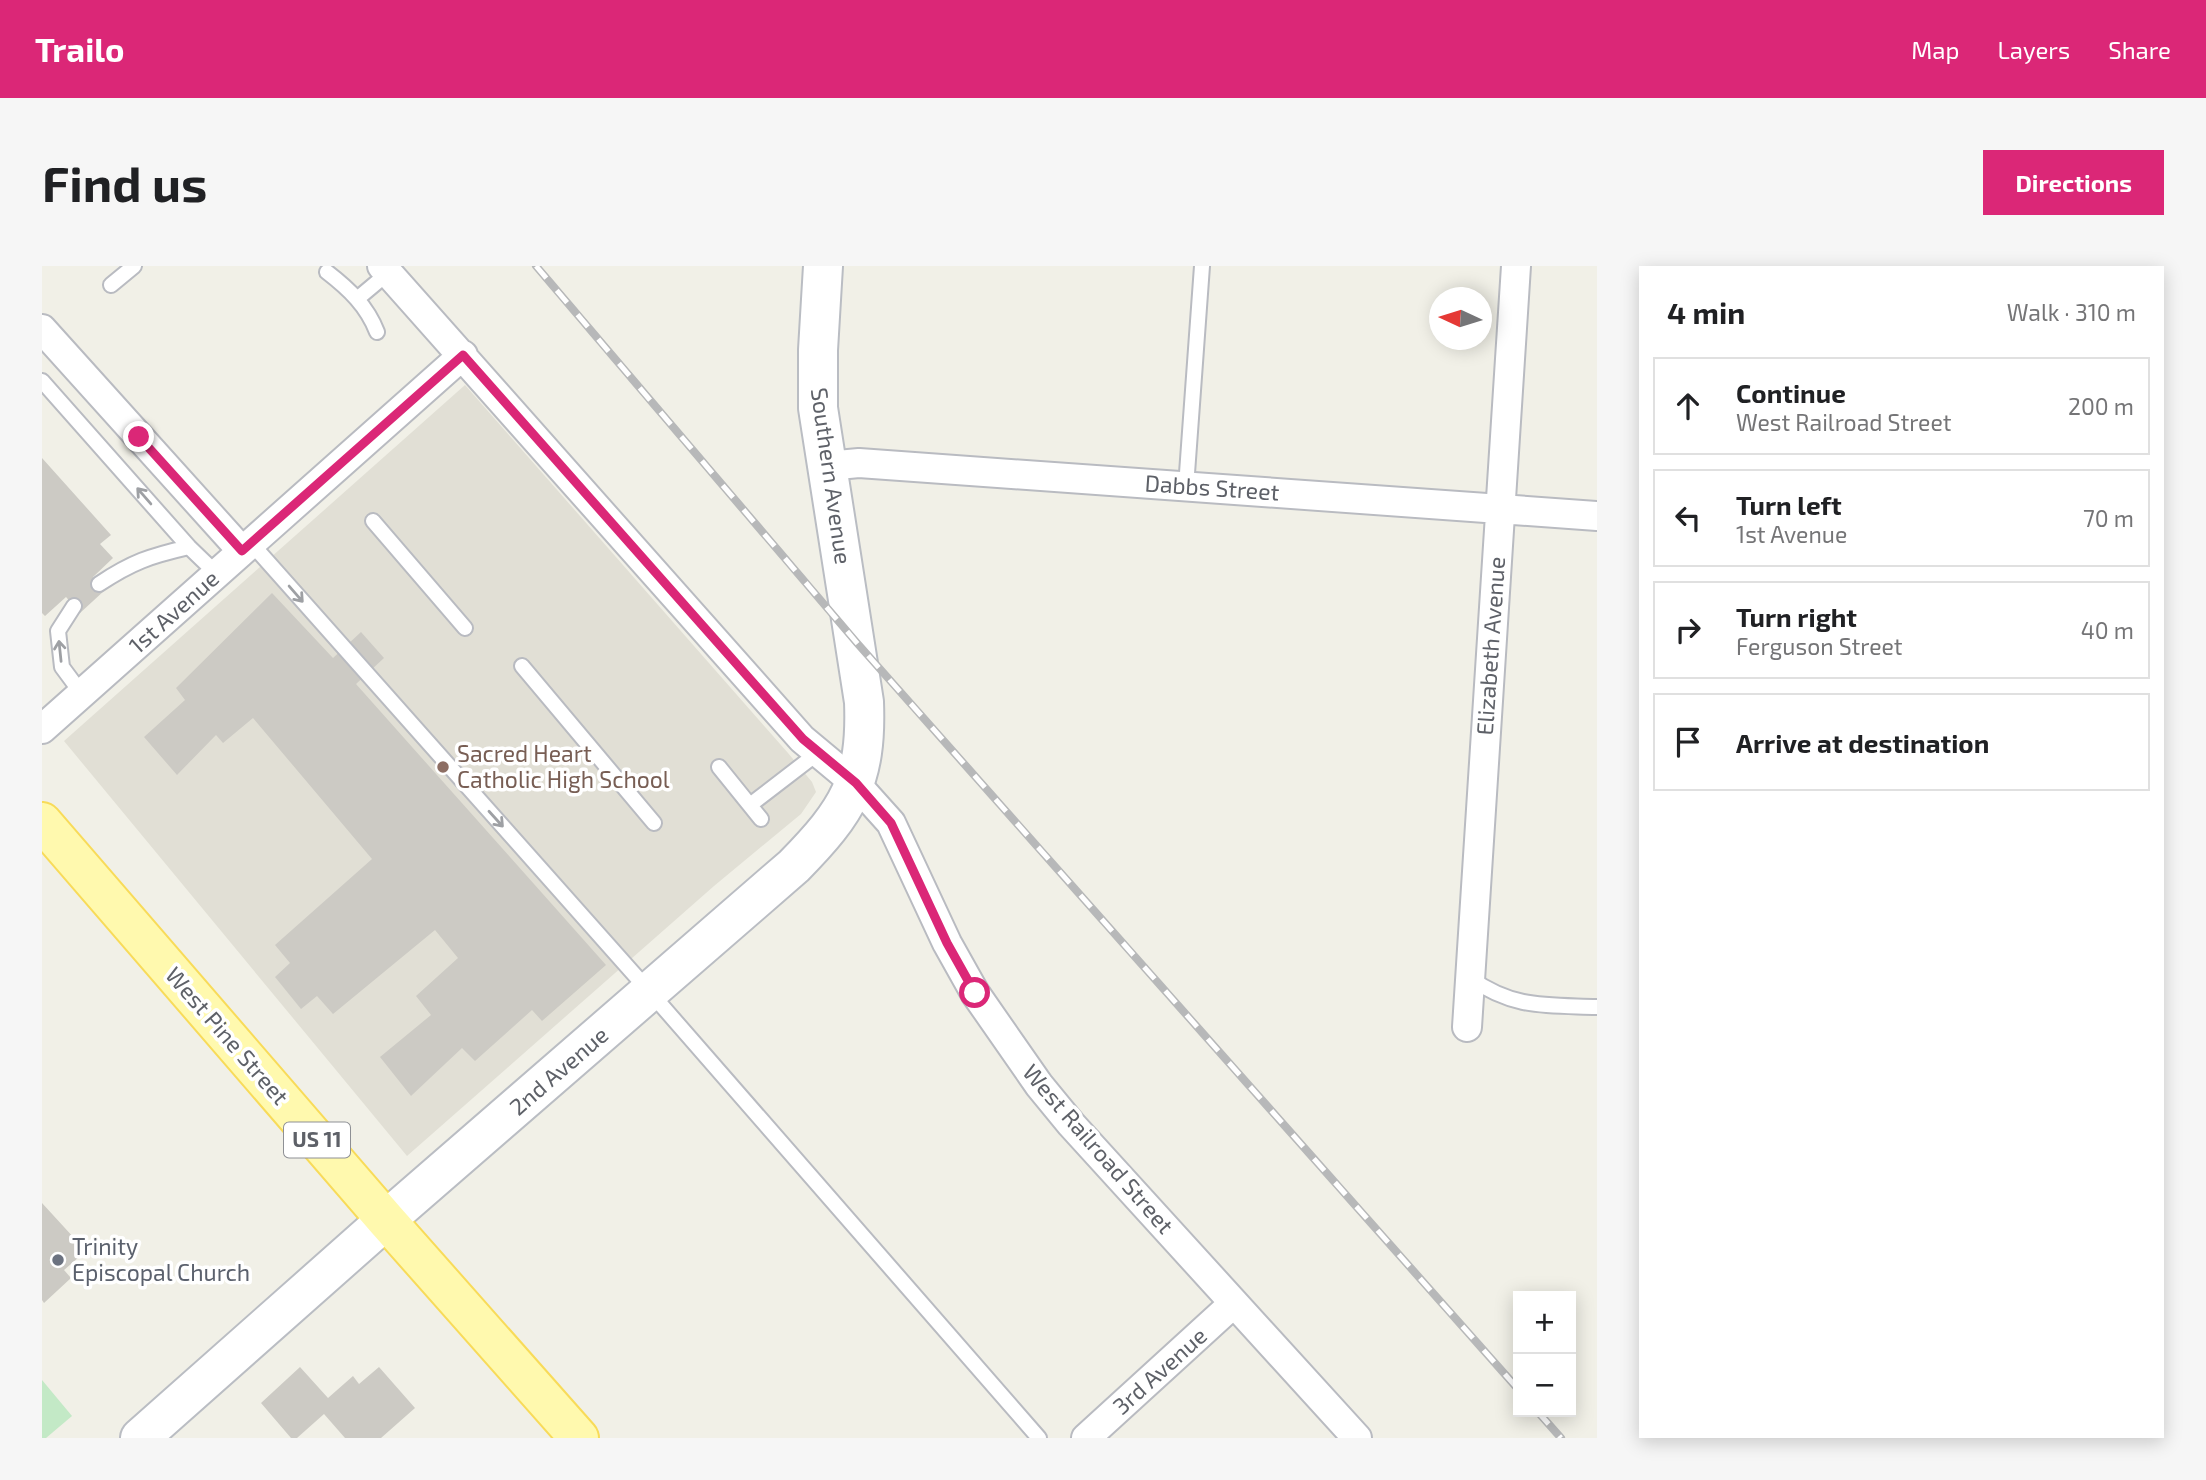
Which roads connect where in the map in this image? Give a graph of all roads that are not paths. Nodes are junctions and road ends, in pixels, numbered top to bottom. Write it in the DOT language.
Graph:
graph roads {
  1 [pos="134,266"];
  2 [pos="824,266"];
  3 [pos="1202,266"];
  4 [pos="1516,266"];
  5 [pos="385,269"];
  6 [pos="327,272"];
  7 [pos="111,285"];
  8 [pos="357,299"];
  9 [pos="42,329"];
  10 [pos="377,331"];
  11 [pos="463,355"];
  12 [pos="42,381"];
  13 [pos="827,466"];
  14 [pos="1186,487"];
  15 [pos="1500,508"];
  16 [pos="1597,516"];
  17 [pos="373,521"];
  18 [pos="189,547"];
  19 [pos="247,547"];
  20 [pos="217,574"];
  21 [pos="99,584"];
  22 [pos="74,606"];
  23 [pos="465,628"];
  24 [pos="857,643"];
  25 [pos="522,666"];
  26 [pos="82,694"];
  27 [pos="42,729"];
  28 [pos="819,752"];
  29 [pos="719,767"];
  30 [pos="856,783"];
  31 [pos="750,805"];
  32 [pos="761,819"];
  33 [pos="42,822"];
  34 [pos="654,823"];
  35 [pos="1470,978"];
  36 [pos="649,991"];
  37 [pos="1597,1007"];
  38 [pos="1467,1027"];
  39 [pos="386,1220"];
  40 [pos="1234,1303"];
  41 [pos="149,1435"];
  42 [pos="579,1438"];
  43 [pos="1039,1438"];
  44 [pos="1086,1438"];
  45 [pos="1357,1438"];
  1 -- 7 [label="lane"];
  2 -- 13 [label="main road, Southern Avenue"];
  3 -- 14 [label="lane"];
  4 -- 15 [label="street, Elizabeth Avenue"];
  5 -- 8 [label="lane"];
  5 -- 11 [label="street, West Railroad Street"];
  6 -- 8 [label="lane"];
  8 -- 10 [label="lane"];
  9 -- 19 [label="street"];
  11 -- 19 [label="street, 1st Avenue"];
  11 -- 28 [label="street, West Railroad Street"];
  18 -- 12 [label="lane, one-way"];
  13 -- 14 [label="street, Dabbs Street"];
  13 -- 24 [label="main road, Southern Avenue"];
  14 -- 15 [label="street, Dabbs Street"];
  15 -- 16 [label="street, Dabbs Street"];
  15 -- 35 [label="street, Elizabeth Avenue"];
  17 -- 23 [label="lane"];
  18 -- 20 [label="lane"];
  18 -- 21 [label="lane"];
  19 -- 20 [label="street, 1st Avenue"];
  19 -- 36 [label="lane, one-way"];
  20 -- 26 [label="street, 1st Avenue"];
  26 -- 22 [label="lane, one-way"];
  24 -- 30 [label="main road, 2nd Avenue"];
  25 -- 34 [label="lane"];
  26 -- 27 [label="street, 1st Avenue"];
  28 -- 30 [label="street, West Railroad Street"];
  28 -- 31 [label="lane"];
  29 -- 31 [label="lane"];
  30 -- 36 [label="main road, 2nd Avenue"];
  30 -- 40 [label="street, West Railroad Street"];
  31 -- 32 [label="lane"];
  33 -- 39 [label="main road, West Pine Street / US 11"];
  35 -- 37 [label="lane"];
  35 -- 38 [label="street, Elizabeth Avenue"];
  36 -- 39 [label="main road, 2nd Avenue"];
  36 -- 43 [label="lane"];
  39 -- 41 [label="main road, 2nd Avenue"];
  39 -- 42 [label="main road, West Pine Street / US 11"];
  40 -- 44 [label="street, 3rd Avenue"];
  40 -- 45 [label="street, West Railroad Street"];
}
